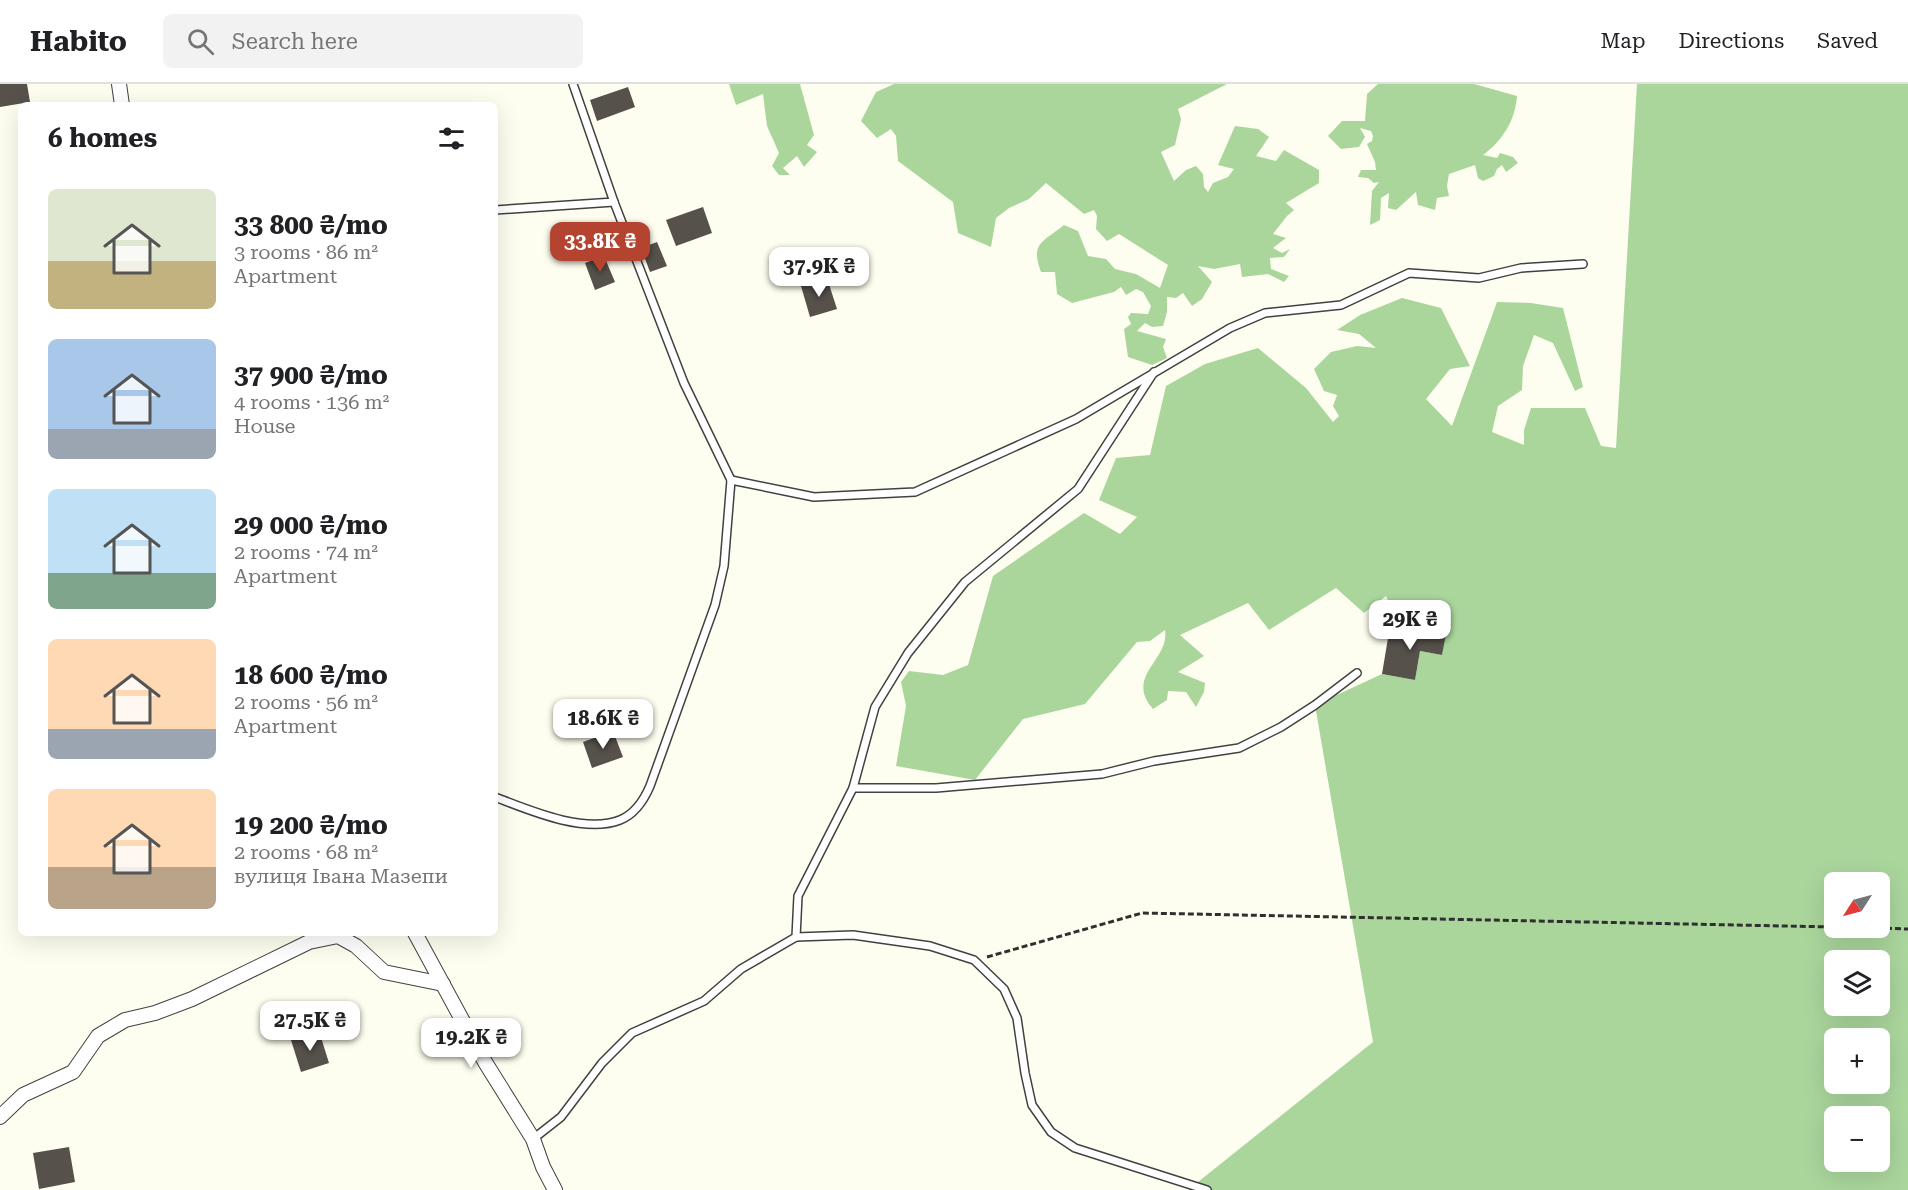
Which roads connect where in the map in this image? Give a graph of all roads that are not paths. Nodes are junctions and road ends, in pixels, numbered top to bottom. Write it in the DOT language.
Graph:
graph roads {
  1 [pos="120,84"];
  2 [pos="573,84"];
  3 [pos="122,102"];
  4 [pos="614,202"];
  5 [pos="498,210"];
  6 [pos="1583,264"];
  7 [pos="1154,372"];
  8 [pos="731,480"];
  9 [pos="1358,673"];
  10 [pos="853,788"];
  11 [pos="498,798"];
  12 [pos="417,936"];
  13 [pos="796,937"];
  14 [pos="442,984"];
  15 [pos="0,1117"];
  16 [pos="533,1139"];
  17 [pos="555,1190"];
  18 [pos="1207,1190"];
  1 -- 3 [label="street"];
  2 -- 4 [label="lane"];
  4 -- 5 [label="lane"];
  4 -- 8 [label="lane"];
  6 -- 7 [label="lane"];
  7 -- 8 [label="lane"];
  7 -- 10 [label="lane"];
  8 -- 11 [label="lane"];
  9 -- 10 [label="lane"];
  10 -- 13 [label="lane"];
  12 -- 14 [label="street"];
  13 -- 16 [label="lane"];
  13 -- 18 [label="lane"];
  14 -- 15 [label="street"];
  14 -- 16 [label="street"];
  16 -- 17 [label="street"];
}
